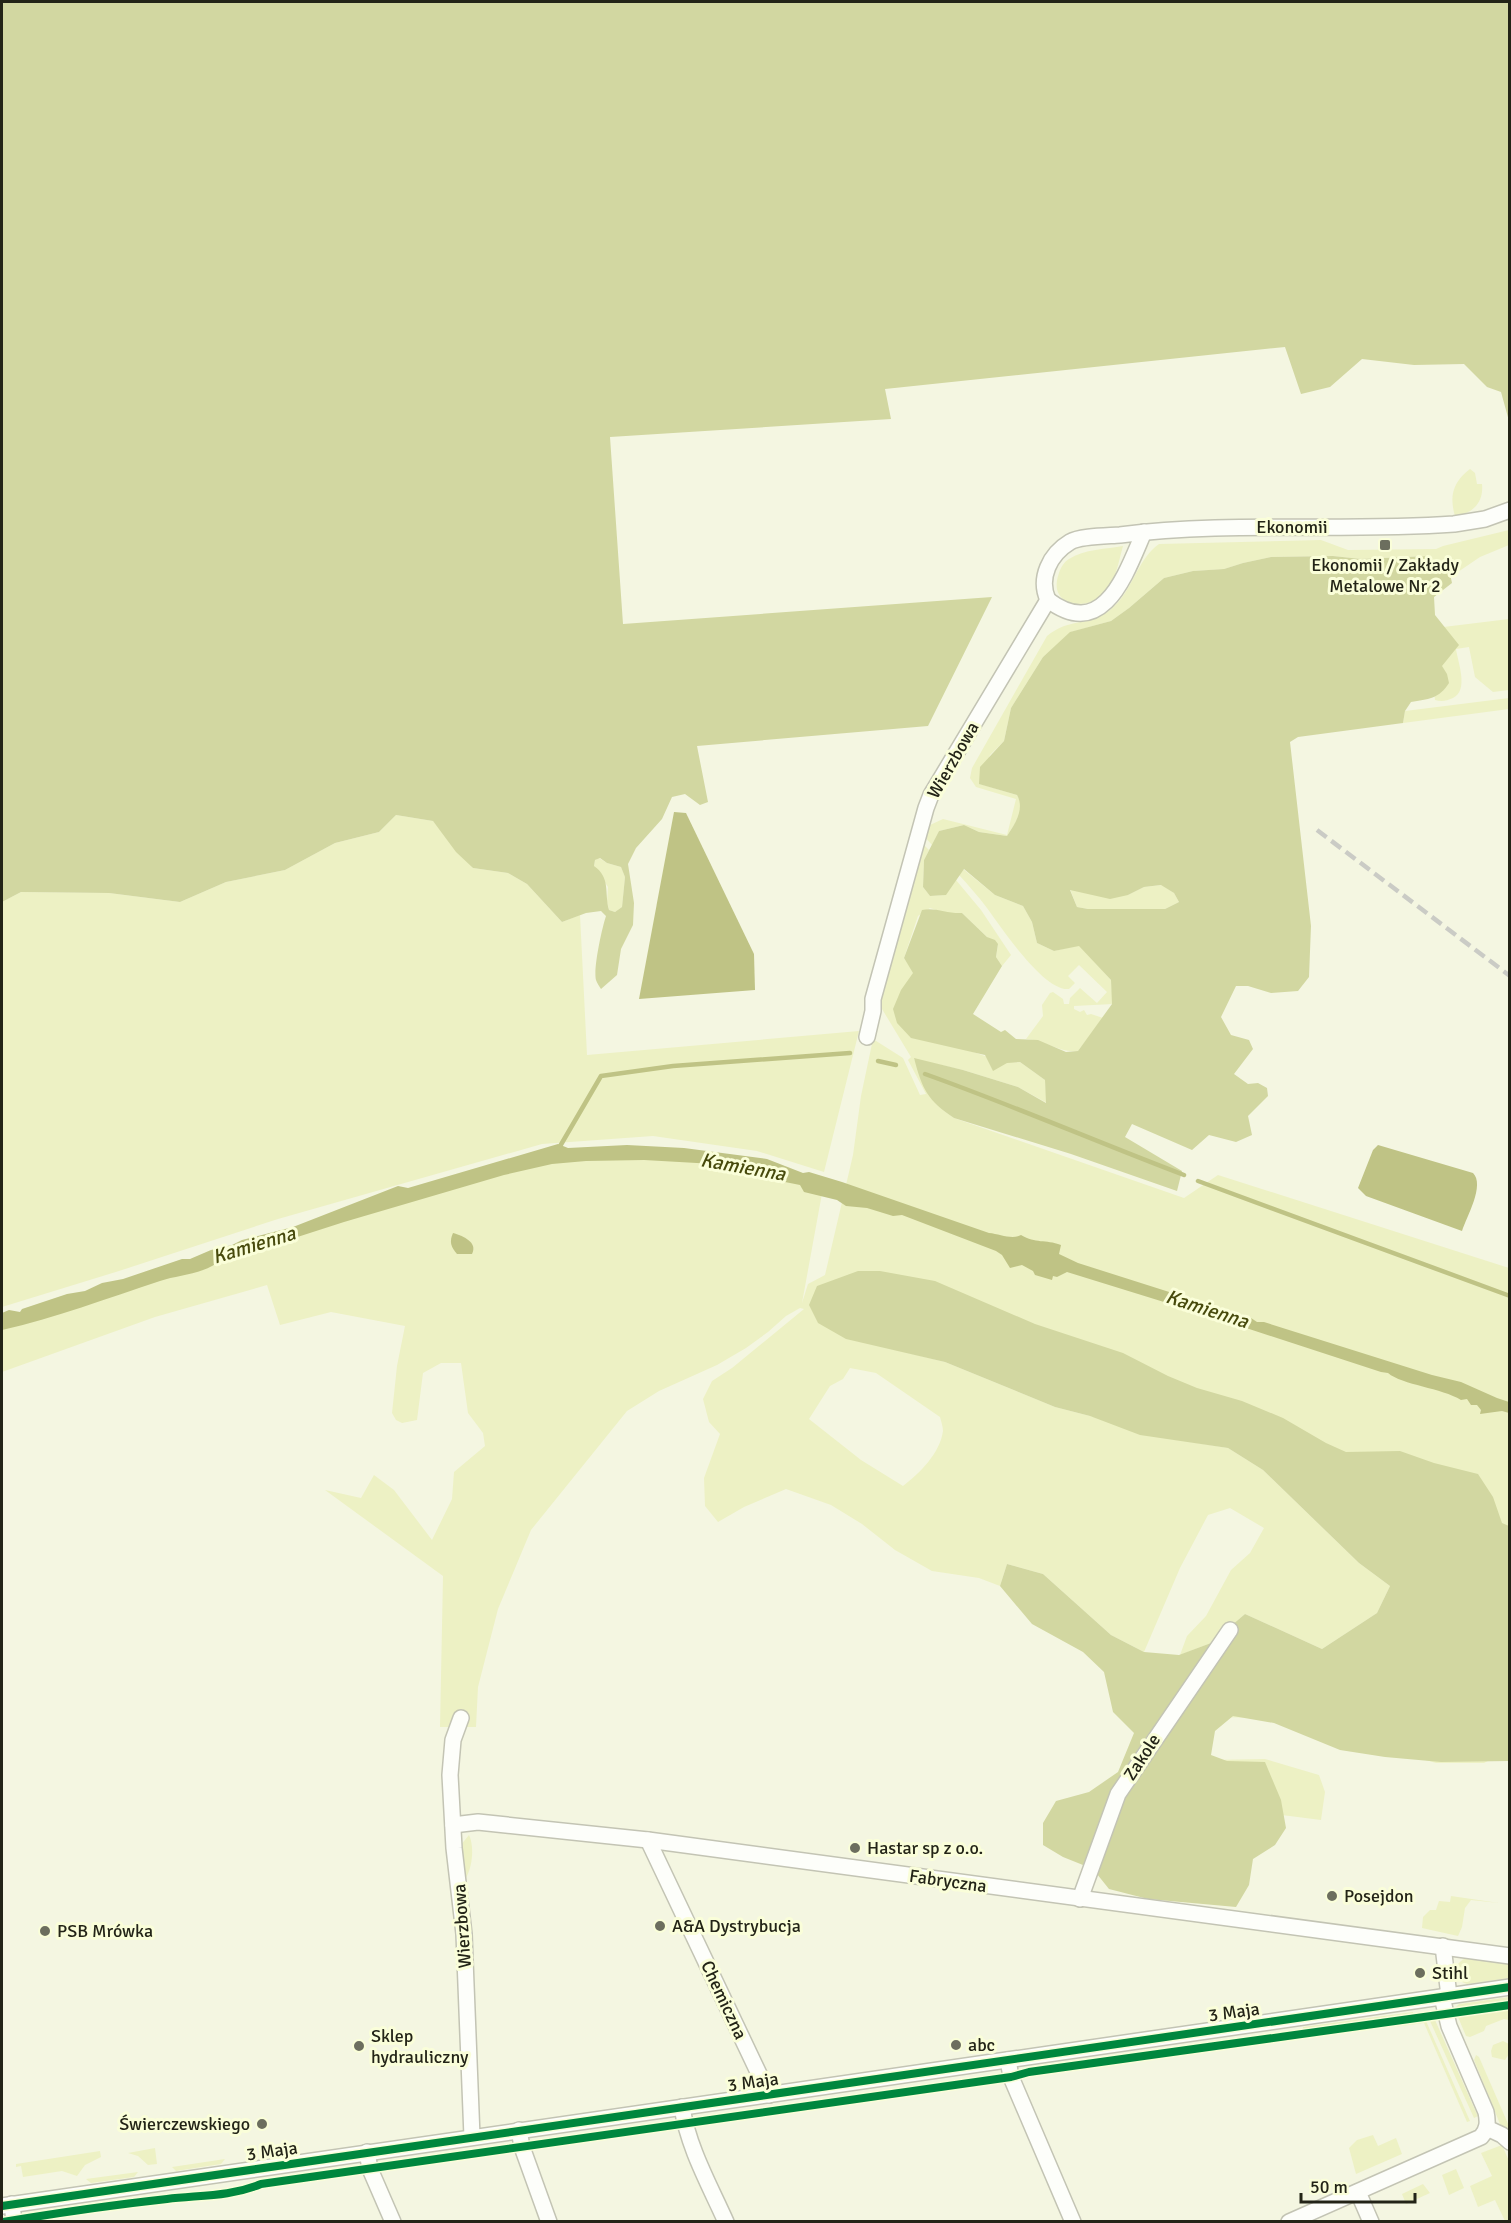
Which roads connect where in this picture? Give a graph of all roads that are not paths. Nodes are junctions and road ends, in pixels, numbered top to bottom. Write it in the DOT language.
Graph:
graph roads {
  1 [pos="1509,510"];
  2 [pos="1144,532"];
  3 [pos="1048,600"];
  4 [pos="867,1037"];
  5 [pos="1230,1630"];
  6 [pos="461,1718"];
  7 [pos="453,1825"];
  8 [pos="648,1840"];
  9 [pos="1080,1899"];
  10 [pos="1443,1946"];
  11 [pos="1509,1956"];
  12 [pos="1509,1987"];
  13 [pos="1445,1997"];
  14 [pos="1008,2060"];
  15 [pos="769,2095"];
  16 [pos="682,2107"];
  17 [pos="1486,2128"];
  18 [pos="519,2130"];
  19 [pos="472,2137"];
  20 [pos="1509,2142"];
  21 [pos="367,2152"];
  22 [pos="1358,2192"];
  23 [pos="7,2205"];
  24 [pos="14,2222"];
  25 [pos="393,2222"];
  26 [pos="549,2222"];
  27 [pos="726,2222"];
  28 [pos="1073,2222"];
  29 [pos="1289,2222"];
  30 [pos="1371,2222"];
  1 -- 2 [label="street, Ekonomii"];
  2 -- 3 [label="street, Ekonomii"];
  2 -- 3 [label="street"];
  3 -- 4 [label="street, Wierzbowa"];
  5 -- 9 [label="street, Zakole"];
  6 -- 7 [label="street, Wierzbowa"];
  7 -- 8 [label="street, Fabryczna"];
  7 -- 19 [label="street, Wierzbowa"];
  8 -- 9 [label="street, Fabryczna"];
  8 -- 15 [label="street, Chemiczna"];
  9 -- 10 [label="street, Fabryczna"];
  10 -- 11 [label="street, Fabryczna"];
  10 -- 13 [label="street"];
  12 -- 13 [label="street, 3 Maja"];
  13 -- 14 [label="street, 3 Maja"];
  13 -- 17 [label="street"];
  14 -- 15 [label="street, 3 Maja"];
  14 -- 28 [label="street"];
  15 -- 16 [label="street, 3 Maja"];
  16 -- 18 [label="street, 3 Maja"];
  16 -- 27 [label="street"];
  17 -- 20 [label="street"];
  17 -- 22 [label="street"];
  18 -- 19 [label="street, 3 Maja"];
  18 -- 26 [label="street"];
  19 -- 21 [label="street, 3 Maja"];
  21 -- 23 [label="street, 3 Maja"];
  21 -- 25 [label="street"];
  22 -- 29 [label="street"];
  22 -- 30 [label="street"];
  23 -- 24 [label="street"];
}
